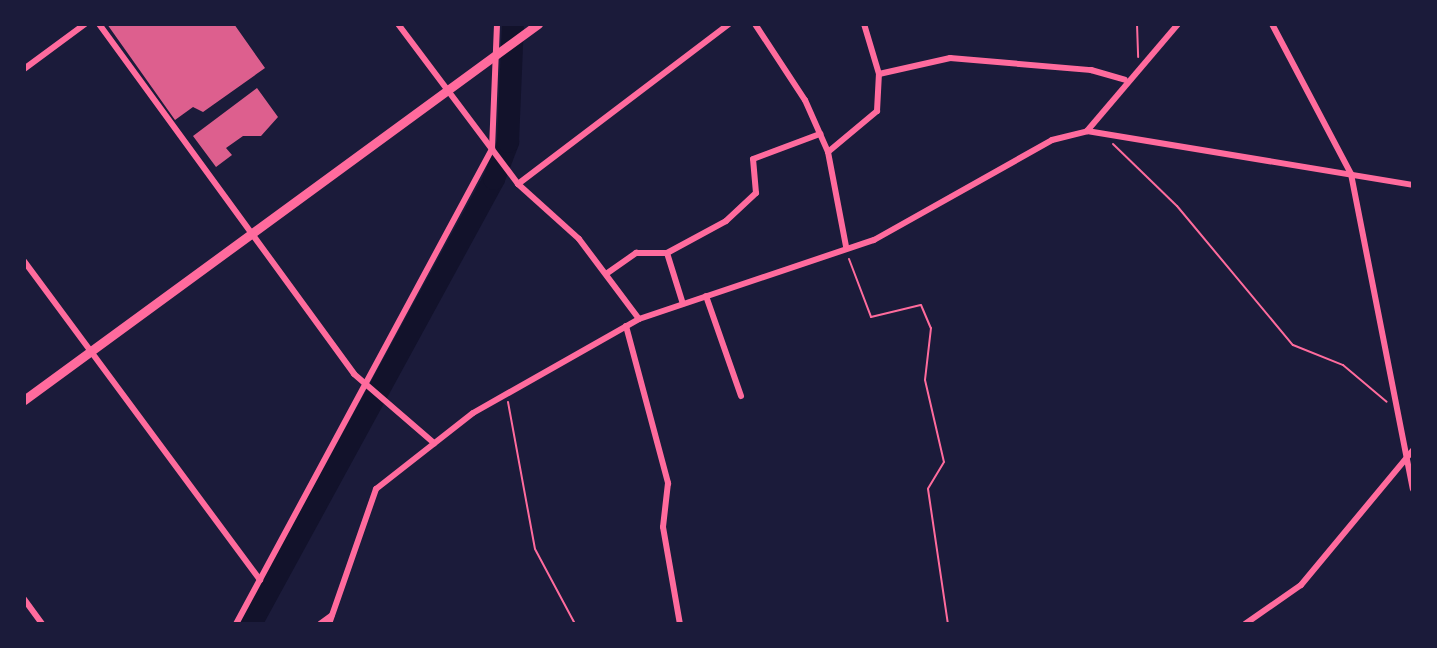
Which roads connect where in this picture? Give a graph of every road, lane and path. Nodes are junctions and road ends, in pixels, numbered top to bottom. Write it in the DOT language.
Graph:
graph roads {
  1 [pos="85,24"];
  2 [pos="99,24"];
  3 [pos="398,24"];
  4 [pos="497,24"];
  5 [pos="538,24"];
  6 [pos="729,24"];
  7 [pos="755,24"];
  8 [pos="864,24"];
  9 [pos="1137,24"];
  10 [pos="1178,24"];
  11 [pos="1272,24"];
  12 [pos="498,51"];
  13 [pos="1141,61"];
  14 [pos="24,69"];
  15 [pos="879,74"];
  16 [pos="1125,80"];
  17 [pos="445,89"];
  18 [pos="1087,131"];
  19 [pos="820,134"];
  20 [pos="1107,135"];
  21 [pos="494,152"];
  22 [pos="828,152"];
  23 [pos="1351,174"];
  24 [pos="518,184"];
  25 [pos="1413,185"];
  26 [pos="252,233"];
  27 [pos="845,247"];
  28 [pos="667,253"];
  29 [pos="24,261"];
  30 [pos="606,274"];
  31 [pos="706,296"];
  32 [pos="683,304"];
  33 [pos="639,319"];
  34 [pos="626,326"];
  35 [pos="90,351"];
  36 [pos="368,388"];
  37 [pos="506,392"];
  38 [pos="741,396"];
  39 [pos="24,400"];
  40 [pos="1393,408"];
  41 [pos="434,443"];
  42 [pos="1413,450"];
  43 [pos="1405,462"];
  44 [pos="1413,489"];
  45 [pos="260,580"];
  46 [pos="24,599"];
  47 [pos="330,620"];
  48 [pos="42,624"];
  49 [pos="236,624"];
  50 [pos="320,624"];
  51 [pos="575,624"];
  52 [pos="680,624"];
  53 [pos="948,624"];
  54 [pos="1245,624"];
  1 -- 14 [label="street"];
  2 -- 26 [label="street"];
  3 -- 17 [label="street"];
  4 -- 12 [label="street"];
  5 -- 12 [label="main road"];
  6 -- 24 [label="street"];
  7 -- 19 [label="street"];
  8 -- 15 [label="street"];
  9 -- 13 [label="path"];
  10 -- 13 [label="street"];
  11 -- 23 [label="street"];
  12 -- 17 [label="main road"];
  12 -- 21 [label="street"];
  13 -- 16 [label="street"];
  15 -- 16 [label="street"];
  15 -- 22 [label="street"];
  16 -- 18 [label="street"];
  17 -- 21 [label="street"];
  17 -- 26 [label="main road"];
  18 -- 20 [label="street"];
  18 -- 27 [label="street"];
  19 -- 22 [label="street"];
  19 -- 28 [label="street"];
  20 -- 23 [label="street"];
  20 -- 40 [label="path"];
  21 -- 24 [label="street"];
  21 -- 36 [label="street"];
  22 -- 27 [label="street"];
  23 -- 25 [label="street"];
  23 -- 40 [label="street"];
  24 -- 30 [label="street"];
  26 -- 35 [label="main road"];
  26 -- 36 [label="street"];
  27 -- 31 [label="street"];
  27 -- 53 [label="path"];
  28 -- 30 [label="street"];
  28 -- 32 [label="street"];
  29 -- 35 [label="street"];
  30 -- 33 [label="street"];
  31 -- 32 [label="street"];
  31 -- 38 [label="street"];
  32 -- 33 [label="street"];
  33 -- 34 [label="street"];
  34 -- 37 [label="street"];
  34 -- 52 [label="street"];
  35 -- 39 [label="main road"];
  35 -- 45 [label="street"];
  36 -- 41 [label="street"];
  36 -- 45 [label="street"];
  37 -- 41 [label="street"];
  37 -- 51 [label="path"];
  40 -- 43 [label="street"];
  41 -- 47 [label="street"];
  42 -- 43 [label="street"];
  43 -- 44 [label="street"];
  43 -- 54 [label="street"];
  45 -- 49 [label="street"];
  46 -- 48 [label="street"];
  47 -- 50 [label="street"];
}
